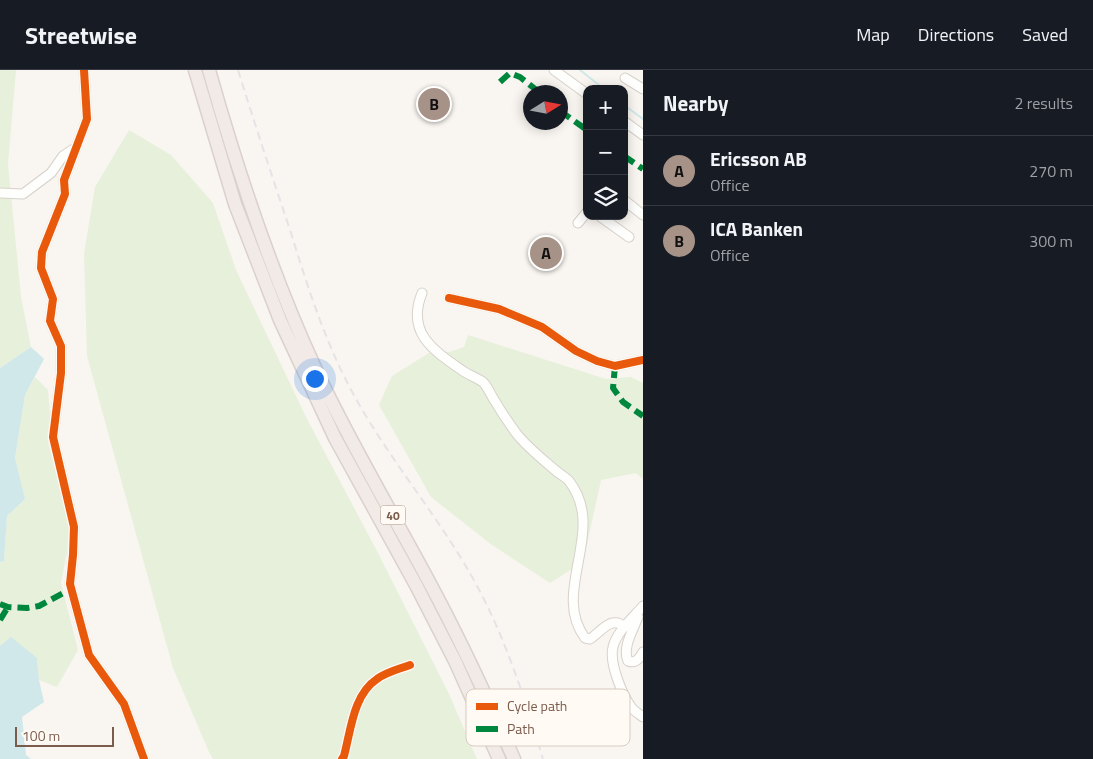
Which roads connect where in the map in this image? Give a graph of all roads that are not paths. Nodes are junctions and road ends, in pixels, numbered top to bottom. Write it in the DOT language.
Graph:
graph roads {
  1 [pos="84,70"];
  2 [pos="195,70"];
  3 [pos="209,70"];
  4 [pos="554,70"];
  5 [pos="625,78"];
  6 [pos="643,89"];
  7 [pos="583,91"];
  8 [pos="628,124"];
  9 [pos="643,134"];
  10 [pos="75,148"];
  11 [pos="51,173"];
  12 [pos="64,180"];
  13 [pos="0,194"];
  14 [pos="628,203"];
  15 [pos="643,215"];
  16 [pos="583,217"];
  17 [pos="604,220"];
  18 [pos="578,223"];
  19 [pos="629,237"];
  20 [pos="422,293"];
  21 [pos="449,298"];
  22 [pos="642,363"];
  23 [pos="643,606"];
  24 [pos="635,616"];
  25 [pos="625,627"];
  26 [pos="643,652"];
  27 [pos="410,665"];
  28 [pos="468,689"];
  29 [pos="482,689"];
  30 [pos="622,689"];
  31 [pos="630,704"];
  32 [pos="643,717"];
  33 [pos="494,746"];
  34 [pos="508,746"];
  35 [pos="144,759"];
  36 [pos="342,759"];
  37 [pos="500,759"];
  38 [pos="514,759"];
  1 -- 10 [label="street"];
  2 -- 28 [label="highway, 40"];
  3 -- 29 [label="highway, 40"];
  4 -- 7 [label="street"];
  5 -- 6 [label="street"];
  8 -- 9 [label="street"];
  10 -- 11 [label="street"];
  10 -- 12 [label="street"];
  11 -- 12 [label="street"];
  11 -- 13 [label="street"];
  12 -- 35 [label="street"];
  14 -- 15 [label="street"];
  16 -- 18 [label="street"];
  17 -- 19 [label="street"];
  20 -- 25 [label="street"];
  21 -- 22 [label="street"];
  23 -- 24 [label="street"];
  24 -- 25 [label="street"];
  24 -- 26 [label="street"];
  25 -- 30 [label="street"];
  27 -- 36 [label="street"];
  31 -- 32 [label="street"];
  33 -- 37 [label="highway, 40"];
  34 -- 38 [label="highway, 40"];
}
